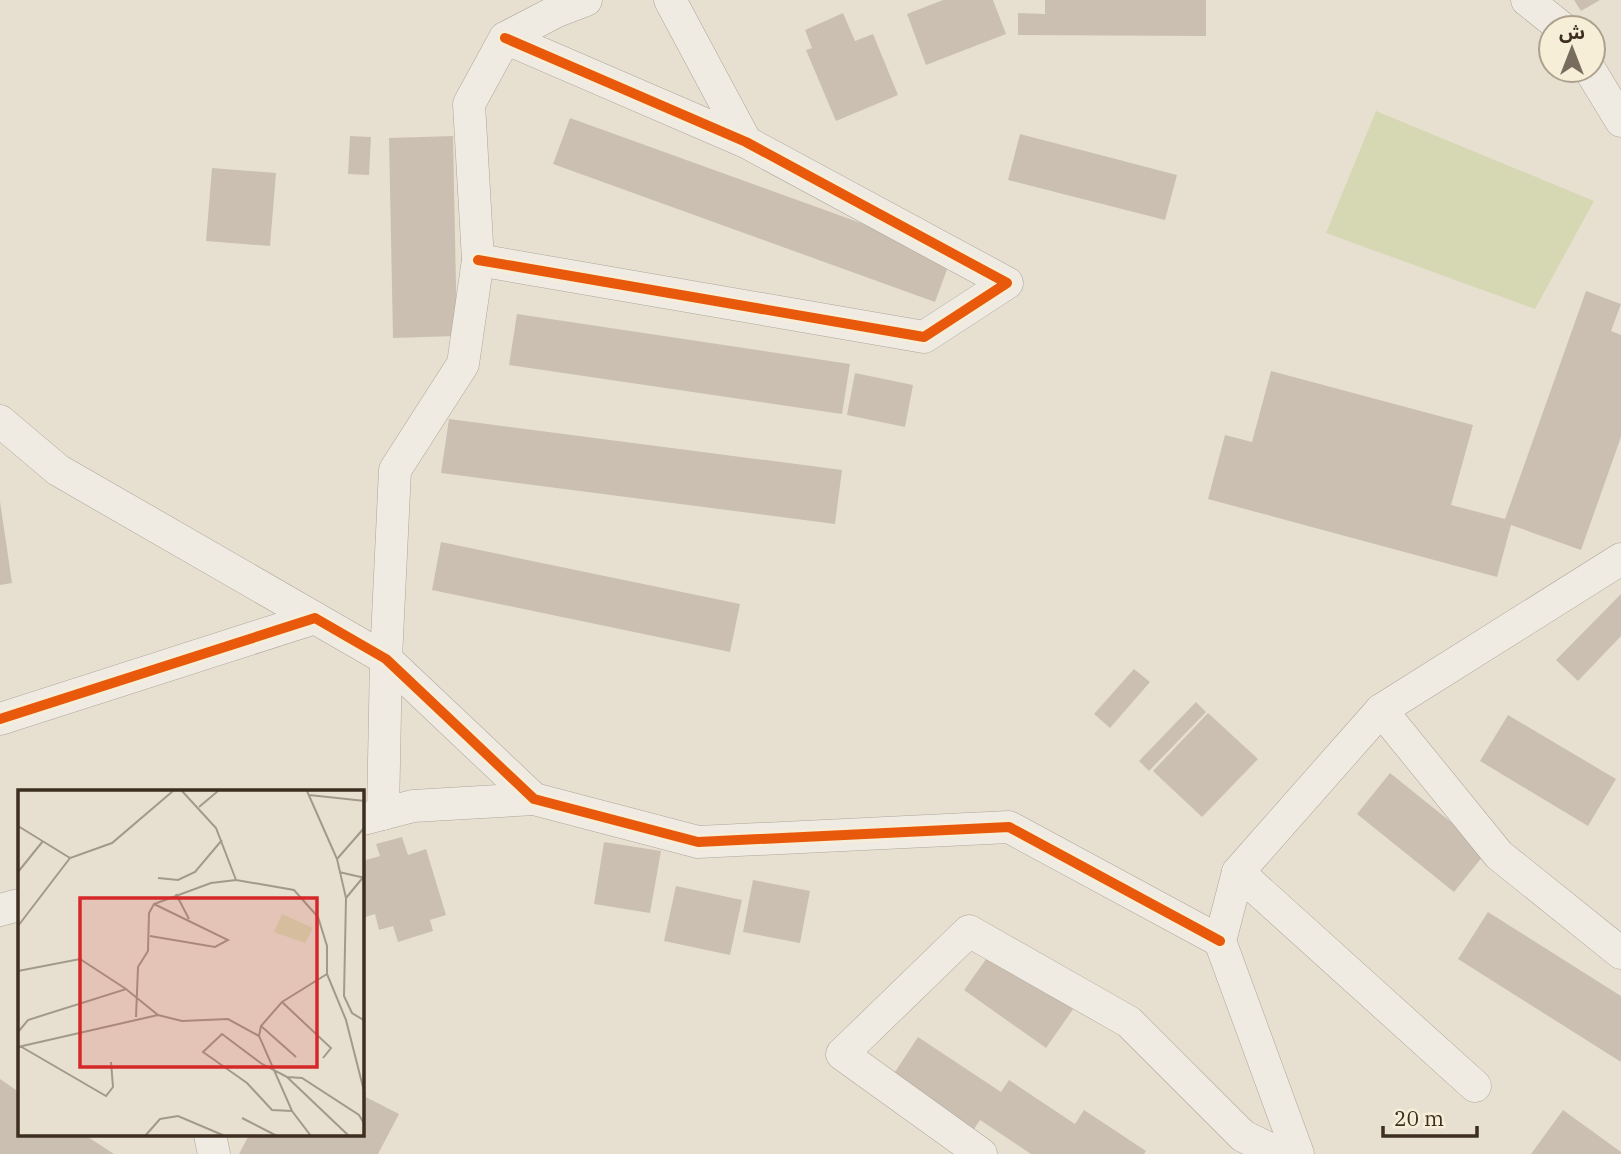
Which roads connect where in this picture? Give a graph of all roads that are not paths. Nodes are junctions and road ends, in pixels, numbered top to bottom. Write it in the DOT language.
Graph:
graph roads {
  1 [pos="586,0"];
  2 [pos="670,0"];
  3 [pos="1527,0"];
  4 [pos="1544,14"];
  5 [pos="505,37"];
  6 [pos="1599,84"];
  7 [pos="1621,121"];
  8 [pos="746,142"];
  9 [pos="478,260"];
  10 [pos="0,421"];
  11 [pos="1621,559"];
  12 [pos="315,618"];
  13 [pos="386,659"];
  14 [pos="1381,710"];
  15 [pos="0,719"];
  16 [pos="534,799"];
  17 [pos="373,817"];
  18 [pos="1238,872"];
  19 [pos="18,905"];
  20 [pos="0,910"];
  21 [pos="1220,941"];
  22 [pos="1621,953"];
  23 [pos="1475,1086"];
  24 [pos="210,1136"];
  25 [pos="214,1154"];
  26 [pos="981,1154"];
  27 [pos="1280,1154"];
  28 [pos="1298,1154"];
  1 -- 5 [label="street"];
  2 -- 8 [label="street"];
  3 -- 4 [label="street"];
  5 -- 8 [label="street"];
  5 -- 9 [label="street"];
  6 -- 7 [label="street"];
  8 -- 9 [label="street"];
  9 -- 13 [label="street"];
  10 -- 12 [label="street"];
  11 -- 14 [label="street"];
  12 -- 13 [label="street"];
  12 -- 15 [label="street"];
  13 -- 16 [label="street"];
  13 -- 17 [label="street"];
  14 -- 18 [label="street"];
  14 -- 22 [label="street"];
  16 -- 17 [label="street"];
  16 -- 21 [label="street"];
  18 -- 21 [label="street"];
  18 -- 23 [label="street"];
  19 -- 20 [label="street"];
  21 -- 28 [label="street"];
  24 -- 25 [label="street"];
  26 -- 27 [label="street"];
}
